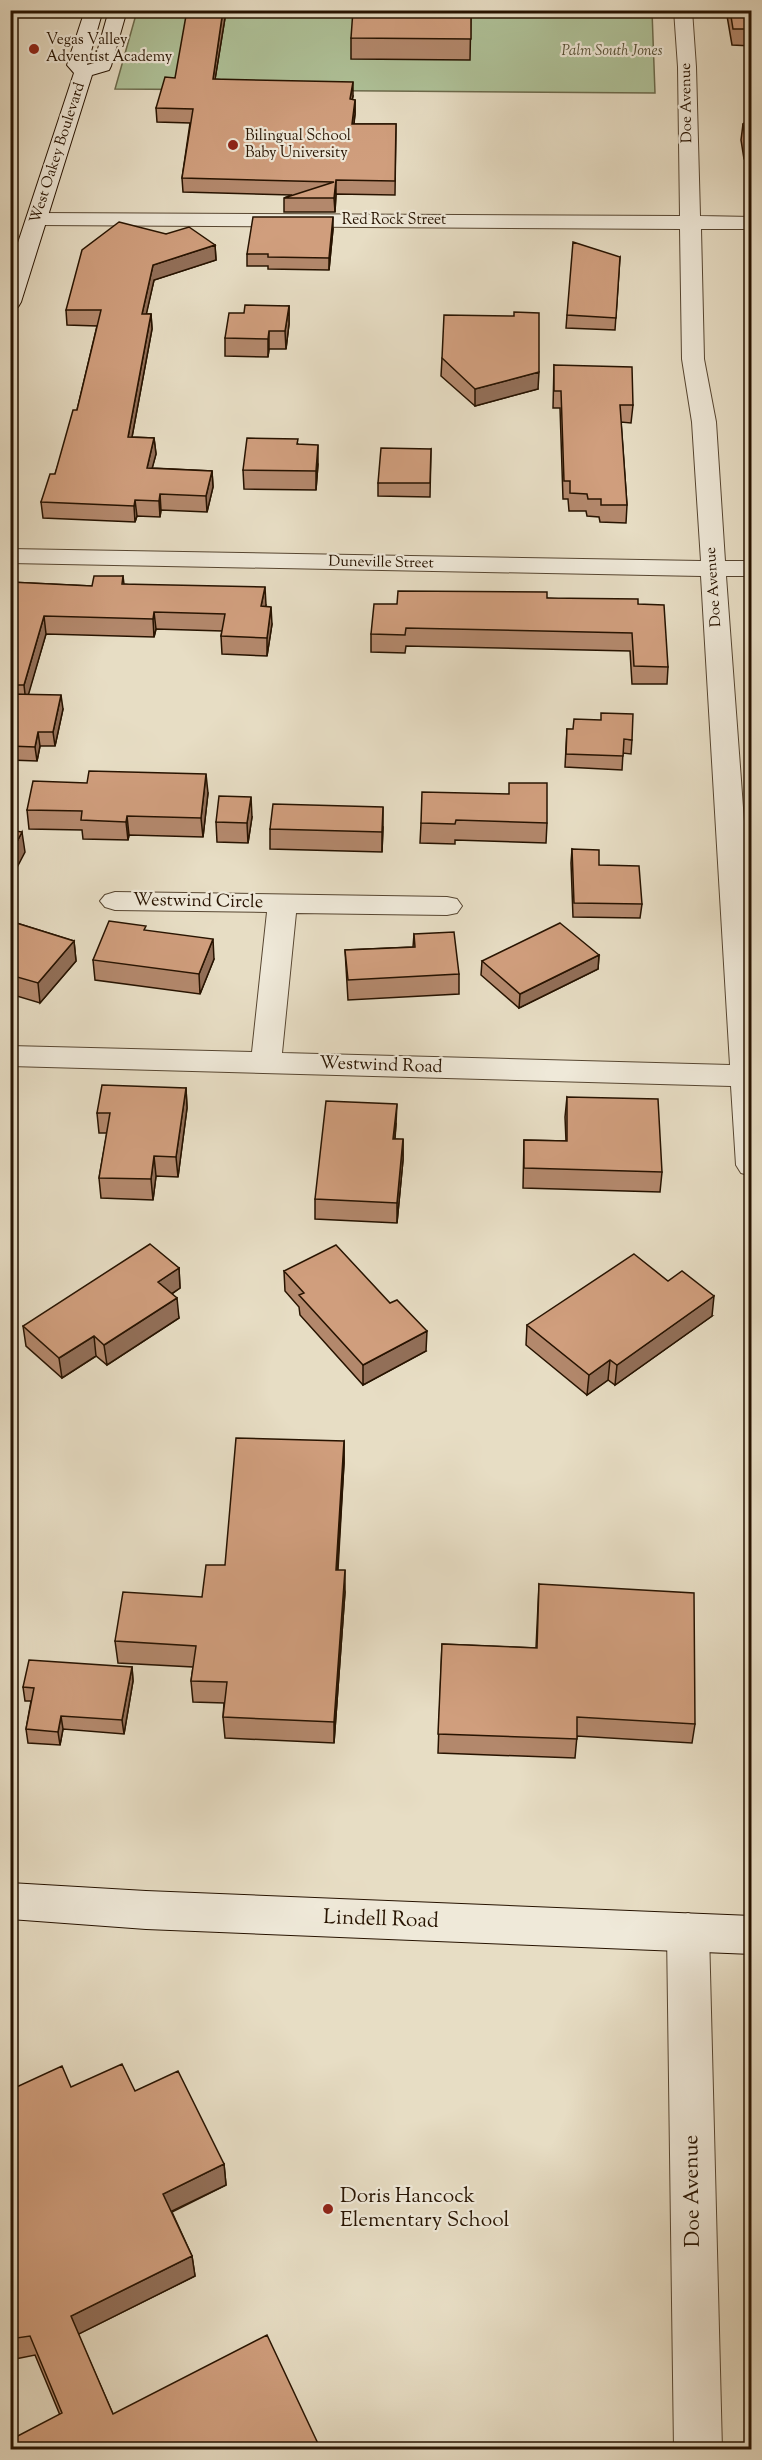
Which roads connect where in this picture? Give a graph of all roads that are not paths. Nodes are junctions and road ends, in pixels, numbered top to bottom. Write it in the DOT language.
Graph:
graph roads {
  1 [pos="94,10"];
  2 [pos="118,10"];
  3 [pos="683,10"];
  4 [pos="84,72"];
  5 [pos="37,219"];
  6 [pos="688,222"];
  7 [pos="752,223"];
  8 [pos="10,302"];
  9 [pos="10,556"];
  10 [pos="713,569"];
  11 [pos="752,569"];
  12 [pos="114,901"];
  13 [pos="282,904"];
  14 [pos="447,906"];
  15 [pos="10,1056"];
  16 [pos="266,1063"];
  17 [pos="749,1076"];
  18 [pos="752,1165"];
  19 [pos="10,1901"];
  20 [pos="688,1932"];
  21 [pos="752,1935"];
  22 [pos="698,2450"];
  1 -- 4 [label="street, West Oakey Boulevard"];
  2 -- 4 [label="street, West Oakey Boulevard"];
  3 -- 6 [label="street, Doe Avenue"];
  4 -- 5 [label="street, West Oakey Boulevard"];
  5 -- 6 [label="street, Red Rock Street"];
  5 -- 8 [label="street, West Oakey Boulevard"];
  6 -- 7 [label="street, Red Rock Street"];
  6 -- 10 [label="street, Doe Avenue"];
  9 -- 10 [label="street, Duneville Street"];
  10 -- 11 [label="street, Duneville Street"];
  10 -- 17 [label="street, Doe Avenue"];
  12 -- 13 [label="street, Westwind Circle"];
  13 -- 14 [label="street, Westwind Circle"];
  13 -- 16 [label="street, Westwind Circle"];
  15 -- 16 [label="street, Westwind Road"];
  16 -- 17 [label="street, Westwind Road"];
  17 -- 18 [label="street, Doe Avenue"];
  19 -- 20 [label="street, Lindell Road"];
  20 -- 21 [label="street, Lindell Road"];
  20 -- 22 [label="street, Doe Avenue"];
}
